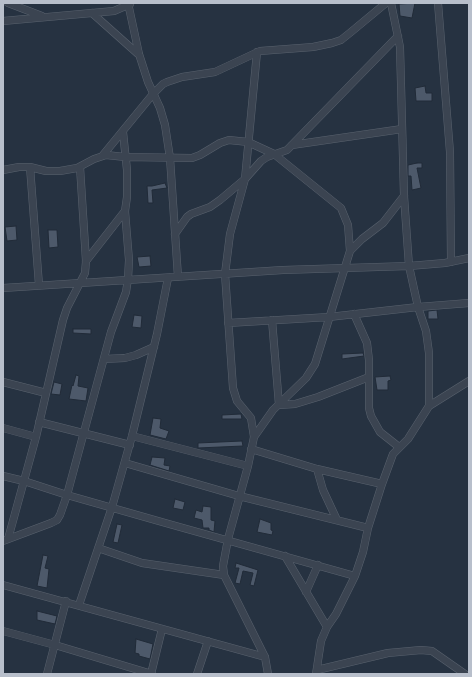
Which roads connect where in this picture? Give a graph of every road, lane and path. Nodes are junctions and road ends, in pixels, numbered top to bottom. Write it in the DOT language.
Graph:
graph roads {
  1 [pos="8,3"];
  2 [pos="386,3"];
  3 [pos="391,3"];
  4 [pos="438,3"];
  5 [pos="129,4"];
  6 [pos="92,13"];
  7 [pos="44,16"];
  8 [pos="3,21"];
  9 [pos="398,36"];
  10 [pos="257,52"];
  11 [pos="138,54"];
  12 [pos="153,94"];
  13 [pos="402,129"];
  14 [pos="123,132"];
  15 [pos="248,142"];
  16 [pos="292,145"];
  17 [pos="274,154"];
  18 [pos="103,155"];
  19 [pos="125,158"];
  20 [pos="170,158"];
  21 [pos="80,166"];
  22 [pos="30,167"];
  23 [pos="3,170"];
  24 [pos="245,179"];
  25 [pos="404,196"];
  26 [pos="126,211"];
  27 [pos="175,234"];
  28 [pos="350,251"];
  29 [pos="469,258"];
  30 [pos="86,261"];
  31 [pos="451,262"];
  32 [pos="409,266"];
  33 [pos="343,269"];
  34 [pos="225,274"];
  35 [pos="178,277"];
  36 [pos="168,278"];
  37 [pos="128,279"];
  38 [pos="81,282"];
  39 [pos="39,285"];
  40 [pos="3,288"];
  41 [pos="469,303"];
  42 [pos="418,306"];
  43 [pos="354,314"];
  44 [pos="329,318"];
  45 [pos="272,320"];
  46 [pos="228,323"];
  47 [pos="154,347"];
  48 [pos="104,359"];
  49 [pos="369,377"];
  50 [pos="469,381"];
  51 [pos="3,382"];
  52 [pos="46,394"];
  53 [pos="278,405"];
  54 [pos="429,406"];
  55 [pos="39,422"];
  56 [pos="3,428"];
  57 [pos="85,433"];
  58 [pos="132,436"];
  59 [pos="36,437"];
  60 [pos="254,437"];
  61 [pos="130,445"];
  62 [pos="399,447"];
  63 [pos="251,449"];
  64 [pos="124,463"];
  65 [pos="248,466"];
  66 [pos="317,469"];
  67 [pos="3,476"];
  68 [pos="24,481"];
  69 [pos="382,484"];
  70 [pos="67,495"];
  71 [pos="239,496"];
  72 [pos="112,506"];
  73 [pos="337,520"];
  74 [pos="368,528"];
  75 [pos="6,540"];
  76 [pos="228,540"];
  77 [pos="98,548"];
  78 [pos="285,556"];
  79 [pos="318,565"];
  80 [pos="224,575"];
  81 [pos="355,576"];
  82 [pos="3,585"];
  83 [pos="306,592"];
  84 [pos="66,601"];
  85 [pos="79,605"];
  86 [pos="327,627"];
  87 [pos="162,629"];
  88 [pos="3,632"];
  89 [pos="208,641"];
  90 [pos="55,645"];
  91 [pos="265,657"];
  92 [pos="316,672"];
  93 [pos="47,674"];
  94 [pos="151,674"];
  95 [pos="196,674"];
  96 [pos="268,674"];
  97 [pos="465,674"];
  1 -- 7 [label="street"];
  2 -- 10 [label="street"];
  3 -- 9 [label="street"];
  4 -- 31 [label="street"];
  5 -- 6 [label="street"];
  5 -- 11 [label="street"];
  6 -- 7 [label="street"];
  6 -- 11 [label="street"];
  7 -- 8 [label="street"];
  9 -- 13 [label="street"];
  9 -- 16 [label="street"];
  10 -- 12 [label="street"];
  10 -- 15 [label="street"];
  11 -- 12 [label="street"];
  12 -- 14 [label="street"];
  12 -- 20 [label="street"];
  13 -- 16 [label="street"];
  13 -- 25 [label="street"];
  14 -- 18 [label="street"];
  14 -- 19 [label="street"];
  15 -- 17 [label="street"];
  15 -- 20 [label="street"];
  15 -- 24 [label="street"];
  16 -- 17 [label="street"];
  17 -- 24 [label="street"];
  17 -- 28 [label="street"];
  18 -- 19 [label="street"];
  18 -- 21 [label="street"];
  19 -- 20 [label="street"];
  19 -- 26 [label="street"];
  20 -- 27 [label="street"];
  21 -- 22 [label="street"];
  21 -- 30 [label="street"];
  22 -- 23 [label="street"];
  22 -- 39 [label="street"];
  24 -- 27 [label="street"];
  24 -- 34 [label="street"];
  25 -- 28 [label="street"];
  25 -- 32 [label="street"];
  26 -- 30 [label="street"];
  26 -- 37 [label="street"];
  27 -- 35 [label="street"];
  28 -- 33 [label="street"];
  29 -- 31 [label="street"];
  30 -- 38 [label="street"];
  31 -- 32 [label="street"];
  32 -- 33 [label="street"];
  32 -- 42 [label="street"];
  33 -- 34 [label="street"];
  33 -- 44 [label="street"];
  34 -- 35 [label="street"];
  34 -- 46 [label="street"];
  35 -- 36 [label="street"];
  36 -- 37 [label="street"];
  36 -- 47 [label="street"];
  37 -- 38 [label="street"];
  37 -- 48 [label="street"];
  38 -- 39 [label="street"];
  38 -- 52 [label="street"];
  39 -- 40 [label="street"];
  41 -- 42 [label="street"];
  42 -- 43 [label="street"];
  42 -- 54 [label="street"];
  43 -- 44 [label="street"];
  43 -- 49 [label="street"];
  44 -- 45 [label="street"];
  44 -- 53 [label="street"];
  45 -- 46 [label="street"];
  45 -- 53 [label="street"];
  46 -- 60 [label="street"];
  47 -- 48 [label="street"];
  47 -- 58 [label="street"];
  48 -- 57 [label="street"];
  49 -- 53 [label="street"];
  49 -- 62 [label="street"];
  50 -- 54 [label="street"];
  51 -- 52 [label="street"];
  52 -- 55 [label="street"];
  53 -- 60 [label="street"];
  54 -- 62 [label="street"];
  55 -- 57 [label="street"];
  55 -- 59 [label="street"];
  56 -- 59 [label="street"];
  57 -- 61 [label="street"];
  57 -- 70 [label="street"];
  58 -- 61 [label="street"];
  58 -- 65 [label="street"];
  59 -- 68 [label="street"];
  60 -- 63 [label="street"];
  61 -- 64 [label="street"];
  62 -- 69 [label="street"];
  63 -- 65 [label="street"];
  63 -- 66 [label="street"];
  64 -- 71 [label="street"];
  64 -- 72 [label="street"];
  65 -- 71 [label="street"];
  66 -- 69 [label="street"];
  66 -- 73 [label="street"];
  67 -- 68 [label="street"];
  68 -- 70 [label="street"];
  68 -- 75 [label="street"];
  69 -- 74 [label="street"];
  70 -- 72 [label="street"];
  70 -- 75 [label="street"];
  71 -- 73 [label="street"];
  71 -- 76 [label="street"];
  72 -- 76 [label="street"];
  72 -- 77 [label="street"];
  73 -- 74 [label="street"];
  74 -- 81 [label="street"];
  76 -- 78 [label="street"];
  76 -- 80 [label="street"];
  77 -- 80 [label="street"];
  77 -- 85 [label="street"];
  78 -- 79 [label="street"];
  78 -- 83 [label="street"];
  79 -- 81 [label="street"];
  79 -- 83 [label="street"];
  80 -- 91 [label="street"];
  81 -- 86 [label="street"];
  82 -- 84 [label="street"];
  83 -- 86 [label="street"];
  84 -- 85 [label="street"];
  84 -- 90 [label="street"];
  85 -- 87 [label="street"];
  86 -- 92 [label="street"];
  87 -- 89 [label="street"];
  87 -- 94 [label="street"];
  88 -- 90 [label="street"];
  89 -- 91 [label="street"];
  89 -- 95 [label="street"];
  90 -- 93 [label="street"];
  90 -- 94 [label="street"];
  91 -- 96 [label="street"];
  92 -- 97 [label="street"];
}
